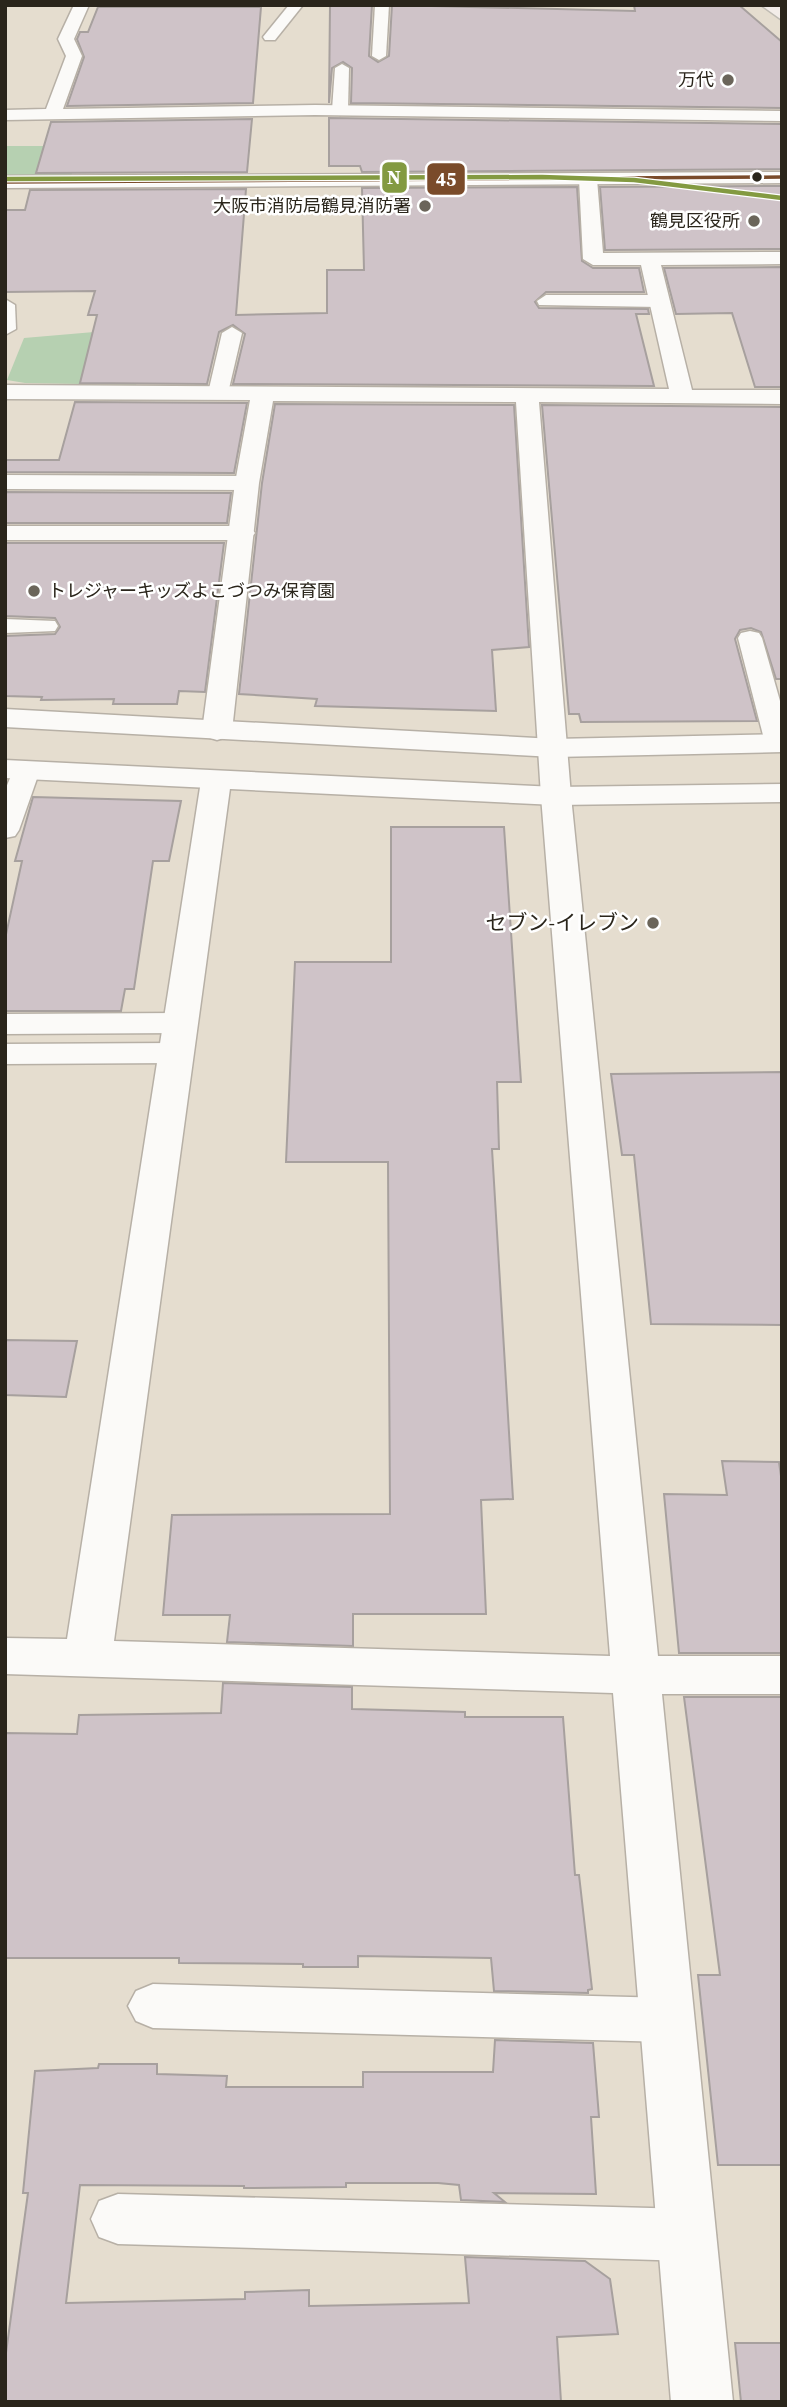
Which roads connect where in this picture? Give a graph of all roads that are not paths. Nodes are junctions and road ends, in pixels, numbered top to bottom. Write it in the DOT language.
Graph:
graph roads {
  1 [pos="82,5"];
  2 [pos="296,5"];
  3 [pos="382,5"];
  4 [pos="768,5"];
  5 [pos="782,16"];
  6 [pos="270,37"];
  7 [pos="379,56"];
  8 [pos="342,68"];
  9 [pos="340,110"];
  10 [pos="5,115"];
  11 [pos="52,115"];
  12 [pos="782,116"];
  13 [pos="782,177"];
  14 [pos="588,179"];
  15 [pos="5,183"];
  16 [pos="782,258"];
  17 [pos="650,259"];
  18 [pos="546,301"];
  19 [pos="659,301"];
  20 [pos="5,304"];
  21 [pos="5,329"];
  22 [pos="232,333"];
  23 [pos="5,392"];
  24 [pos="218,393"];
  25 [pos="263,393"];
  26 [pos="527,394"];
  27 [pos="682,396"];
  28 [pos="782,397"];
  29 [pos="5,482"];
  30 [pos="247,483"];
  31 [pos="5,533"];
  32 [pos="243,533"];
  33 [pos="5,626"];
  34 [pos="46,626"];
  35 [pos="750,638"];
  36 [pos="5,718"];
  37 [pos="217,731"];
  38 [pos="780,743"];
  39 [pos="554,748"];
  40 [pos="16,769"];
  41 [pos="216,781"];
  42 [pos="782,793"];
  43 [pos="556,796"];
  44 [pos="5,830"];
  45 [pos="5,840"];
  46 [pos="6,856"];
  47 [pos="5,1024"];
  48 [pos="176,1038"];
  49 [pos="5,1054"];
  50 [pos="5,1657"];
  51 [pos="88,1657"];
  52 [pos="635,1675"];
  53 [pos="782,1675"];
  54 [pos="153,2006"];
  55 [pos="668,2020"];
  56 [pos="118,2219"];
  57 [pos="689,2235"];
  58 [pos="702,2402"];
  1 -- 11 [label="street"];
  2 -- 6 [label="lane"];
  3 -- 7 [label="lane"];
  4 -- 5 [label="main road"];
  8 -- 9 [label="lane"];
  9 -- 11 [label="street"];
  9 -- 12 [label="street"];
  10 -- 11 [label="street"];
  13 -- 14 [label="street"];
  14 -- 15 [label="street"];
  14 -- 17 [label="street"];
  16 -- 17 [label="street"];
  17 -- 19 [label="street"];
  18 -- 19 [label="lane"];
  19 -- 27 [label="street"];
  20 -- 21 [label="street"];
  22 -- 24 [label="lane"];
  23 -- 24 [label="street"];
  24 -- 25 [label="street"];
  25 -- 26 [label="street"];
  25 -- 30 [label="street"];
  26 -- 27 [label="street"];
  26 -- 39 [label="street"];
  27 -- 28 [label="street"];
  29 -- 30 [label="lane"];
  30 -- 32 [label="street"];
  31 -- 32 [label="lane"];
  32 -- 37 [label="street"];
  33 -- 34 [label="lane"];
  35 -- 38 [label="lane"];
  36 -- 37 [label="street"];
  37 -- 39 [label="street"];
  38 -- 39 [label="street"];
  39 -- 43 [label="street"];
  40 -- 41 [label="street"];
  40 -- 44 [label="lane"];
  41 -- 43 [label="street"];
  41 -- 48 [label="street"];
  42 -- 43 [label="street"];
  43 -- 52 [label="street"];
  45 -- 46 [label="lane"];
  47 -- 48 [label="lane"];
  48 -- 49 [label="lane"];
  48 -- 51 [label="street"];
  50 -- 51 [label="street"];
  51 -- 52 [label="street"];
  52 -- 53 [label="street"];
  52 -- 55 [label="street"];
  54 -- 55 [label="lane"];
  55 -- 57 [label="street"];
  56 -- 57 [label="lane"];
  57 -- 58 [label="street"];
}
